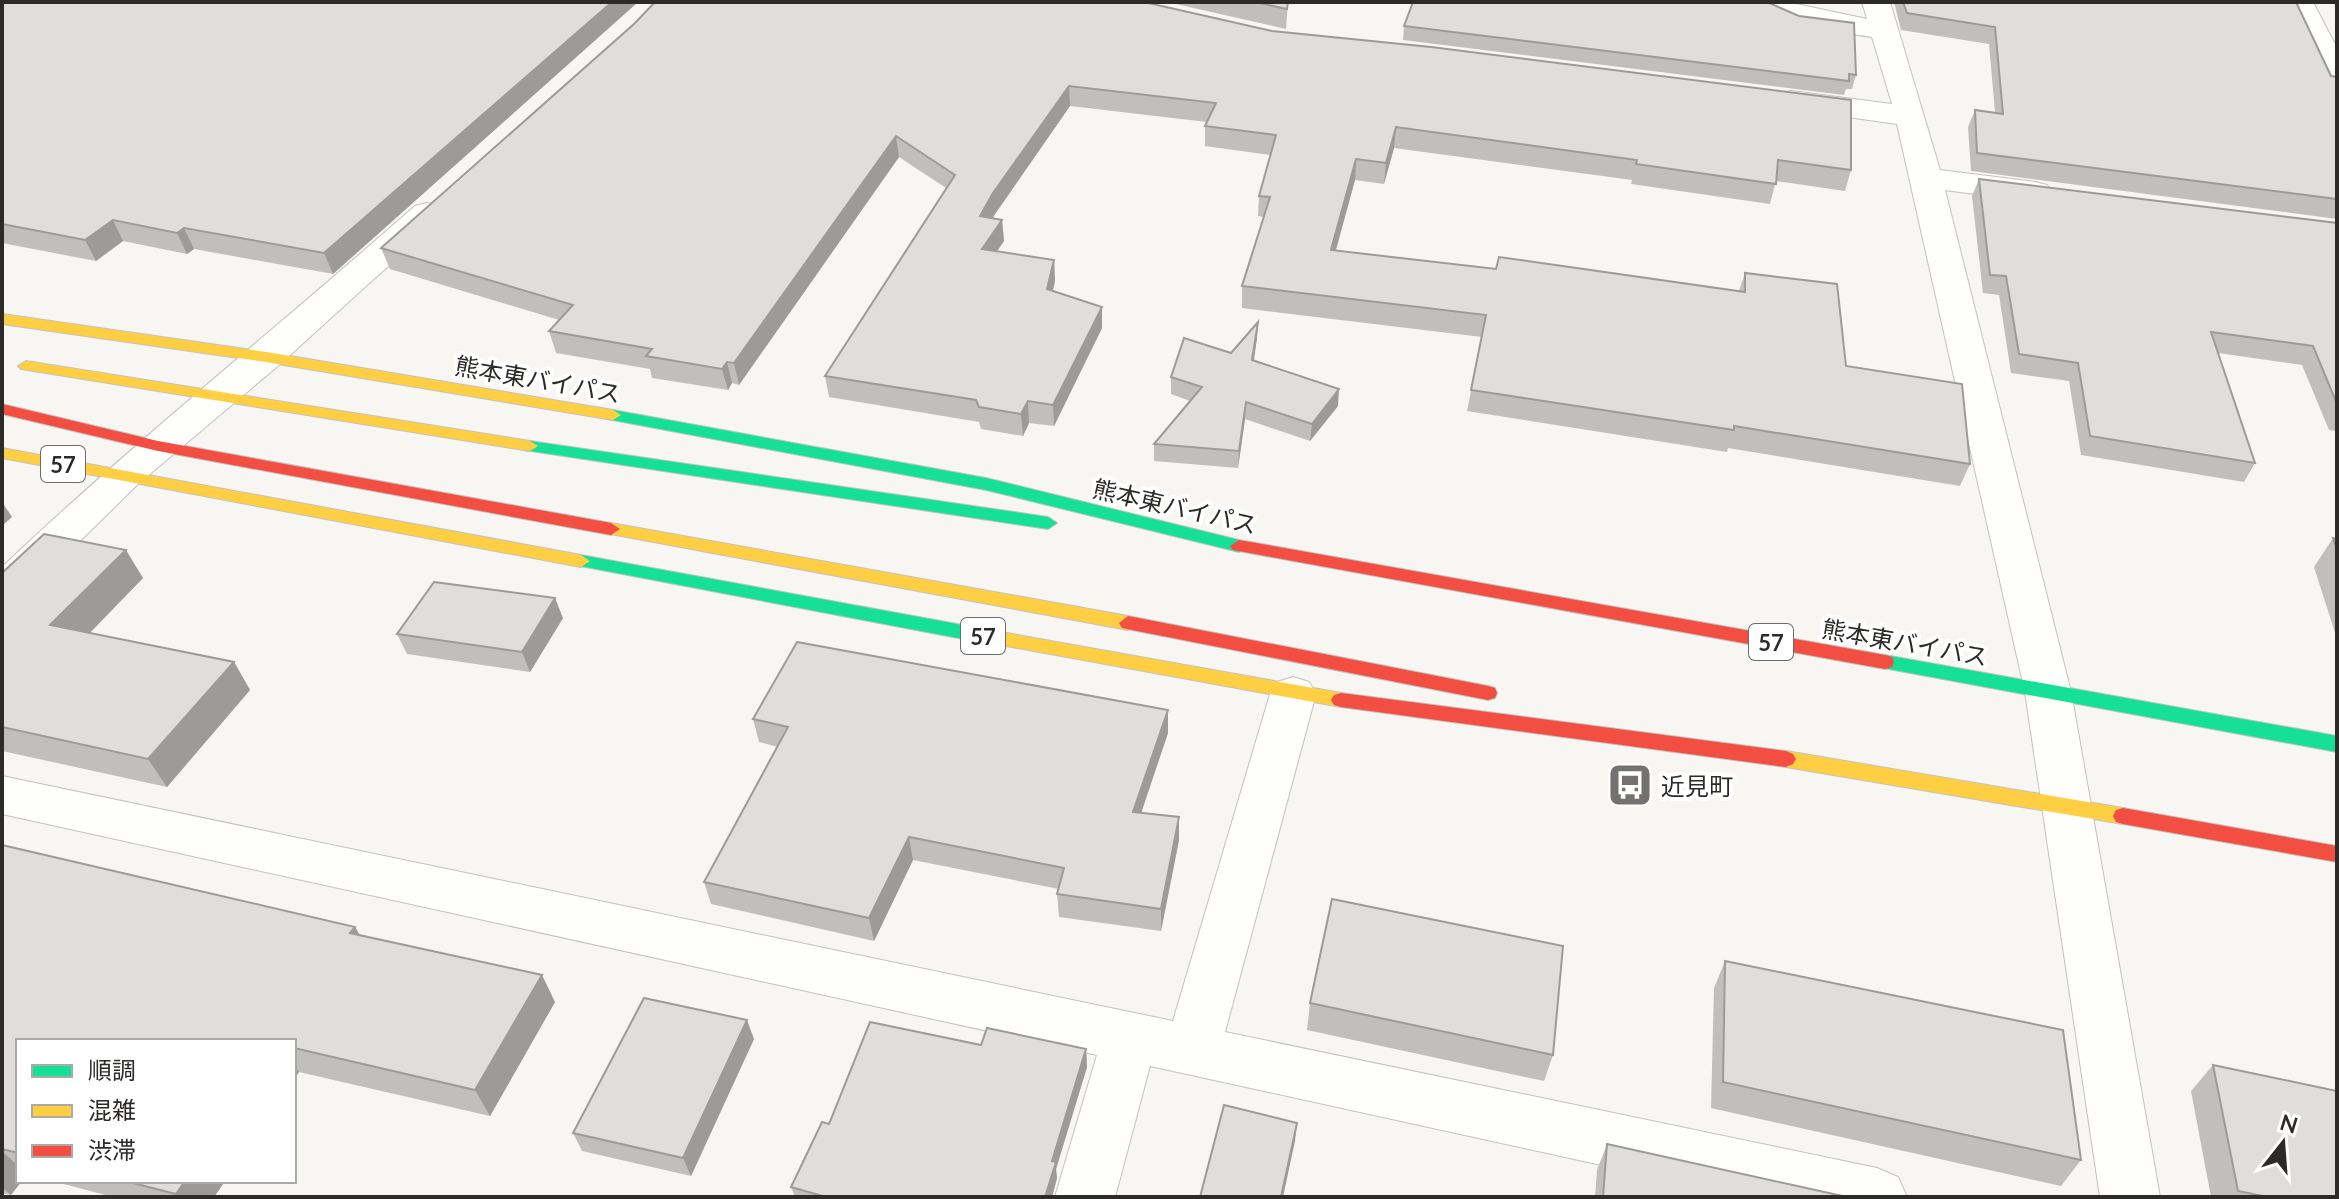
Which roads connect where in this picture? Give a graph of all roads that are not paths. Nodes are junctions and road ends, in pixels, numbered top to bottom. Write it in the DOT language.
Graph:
graph roads {
  1 [pos="1764,2"];
  2 [pos="1876,2"];
  3 [pos="2299,2"];
  4 [pos="1885,31"];
  5 [pos="2337,77"];
  6 [pos="1755,96"];
  7 [pos="1911,116"];
  8 [pos="1926,178"];
  9 [pos="453,191"];
  10 [pos="2068,196"];
  11 [pos="2,319"];
  12 [pos="266,357"];
  13 [pos="26,366"];
  14 [pos="215,398"];
  15 [pos="2,409"];
  16 [pos="158,446"];
  17 [pos="2,453"];
  18 [pos="124,475"];
  19 [pos="1206,540"];
  20 [pos="2,592"];
  21 [pos="2048,692"];
  22 [pos="1293,694"];
  23 [pos="1509,697"];
  24 [pos="1586,713"];
  25 [pos="2337,744"];
  26 [pos="1847,767"];
  27 [pos="2,795"];
  28 [pos="2065,807"];
  29 [pos="2337,854"];
  30 [pos="1130,1037"];
  31 [pos="1192,1050"];
  32 [pos="1085,1197"];
  33 [pos="1877,1197"];
  34 [pos="2130,1197"];
  1 -- 4 [label="street"];
  2 -- 4 [label="street"];
  3 -- 5 [label="street"];
  4 -- 7 [label="street"];
  6 -- 7 [label="street"];
  7 -- 8 [label="street"];
  8 -- 10 [label="street"];
  8 -- 21 [label="street"];
  9 -- 12 [label="street"];
  11 -- 12 [label="highway, 熊本東バイパス / 57"];
  12 -- 14 [label="street"];
  12 -- 19 [label="highway, 熊本東バイパス / 57"];
  13 -- 14 [label="highway"];
  14 -- 16 [label="street"];
  14 -- 19 [label="highway"];
  15 -- 16 [label="highway"];
  16 -- 18 [label="street"];
  16 -- 23 [label="highway"];
  17 -- 18 [label="highway, 57"];
  18 -- 20 [label="street"];
  18 -- 22 [label="highway, 57"];
  19 -- 21 [label="highway, 熊本東バイパス / 57"];
  21 -- 25 [label="highway, 熊本東バイパス / 57"];
  21 -- 28 [label="street"];
  22 -- 26 [label="highway, 57"];
  22 -- 31 [label="street"];
  24 -- 26 [label="highway"];
  26 -- 28 [label="highway, 57"];
  27 -- 30 [label="street"];
  28 -- 29 [label="highway, 57"];
  28 -- 34 [label="street"];
  30 -- 31 [label="street"];
  30 -- 32 [label="street"];
  31 -- 33 [label="street"];
}
